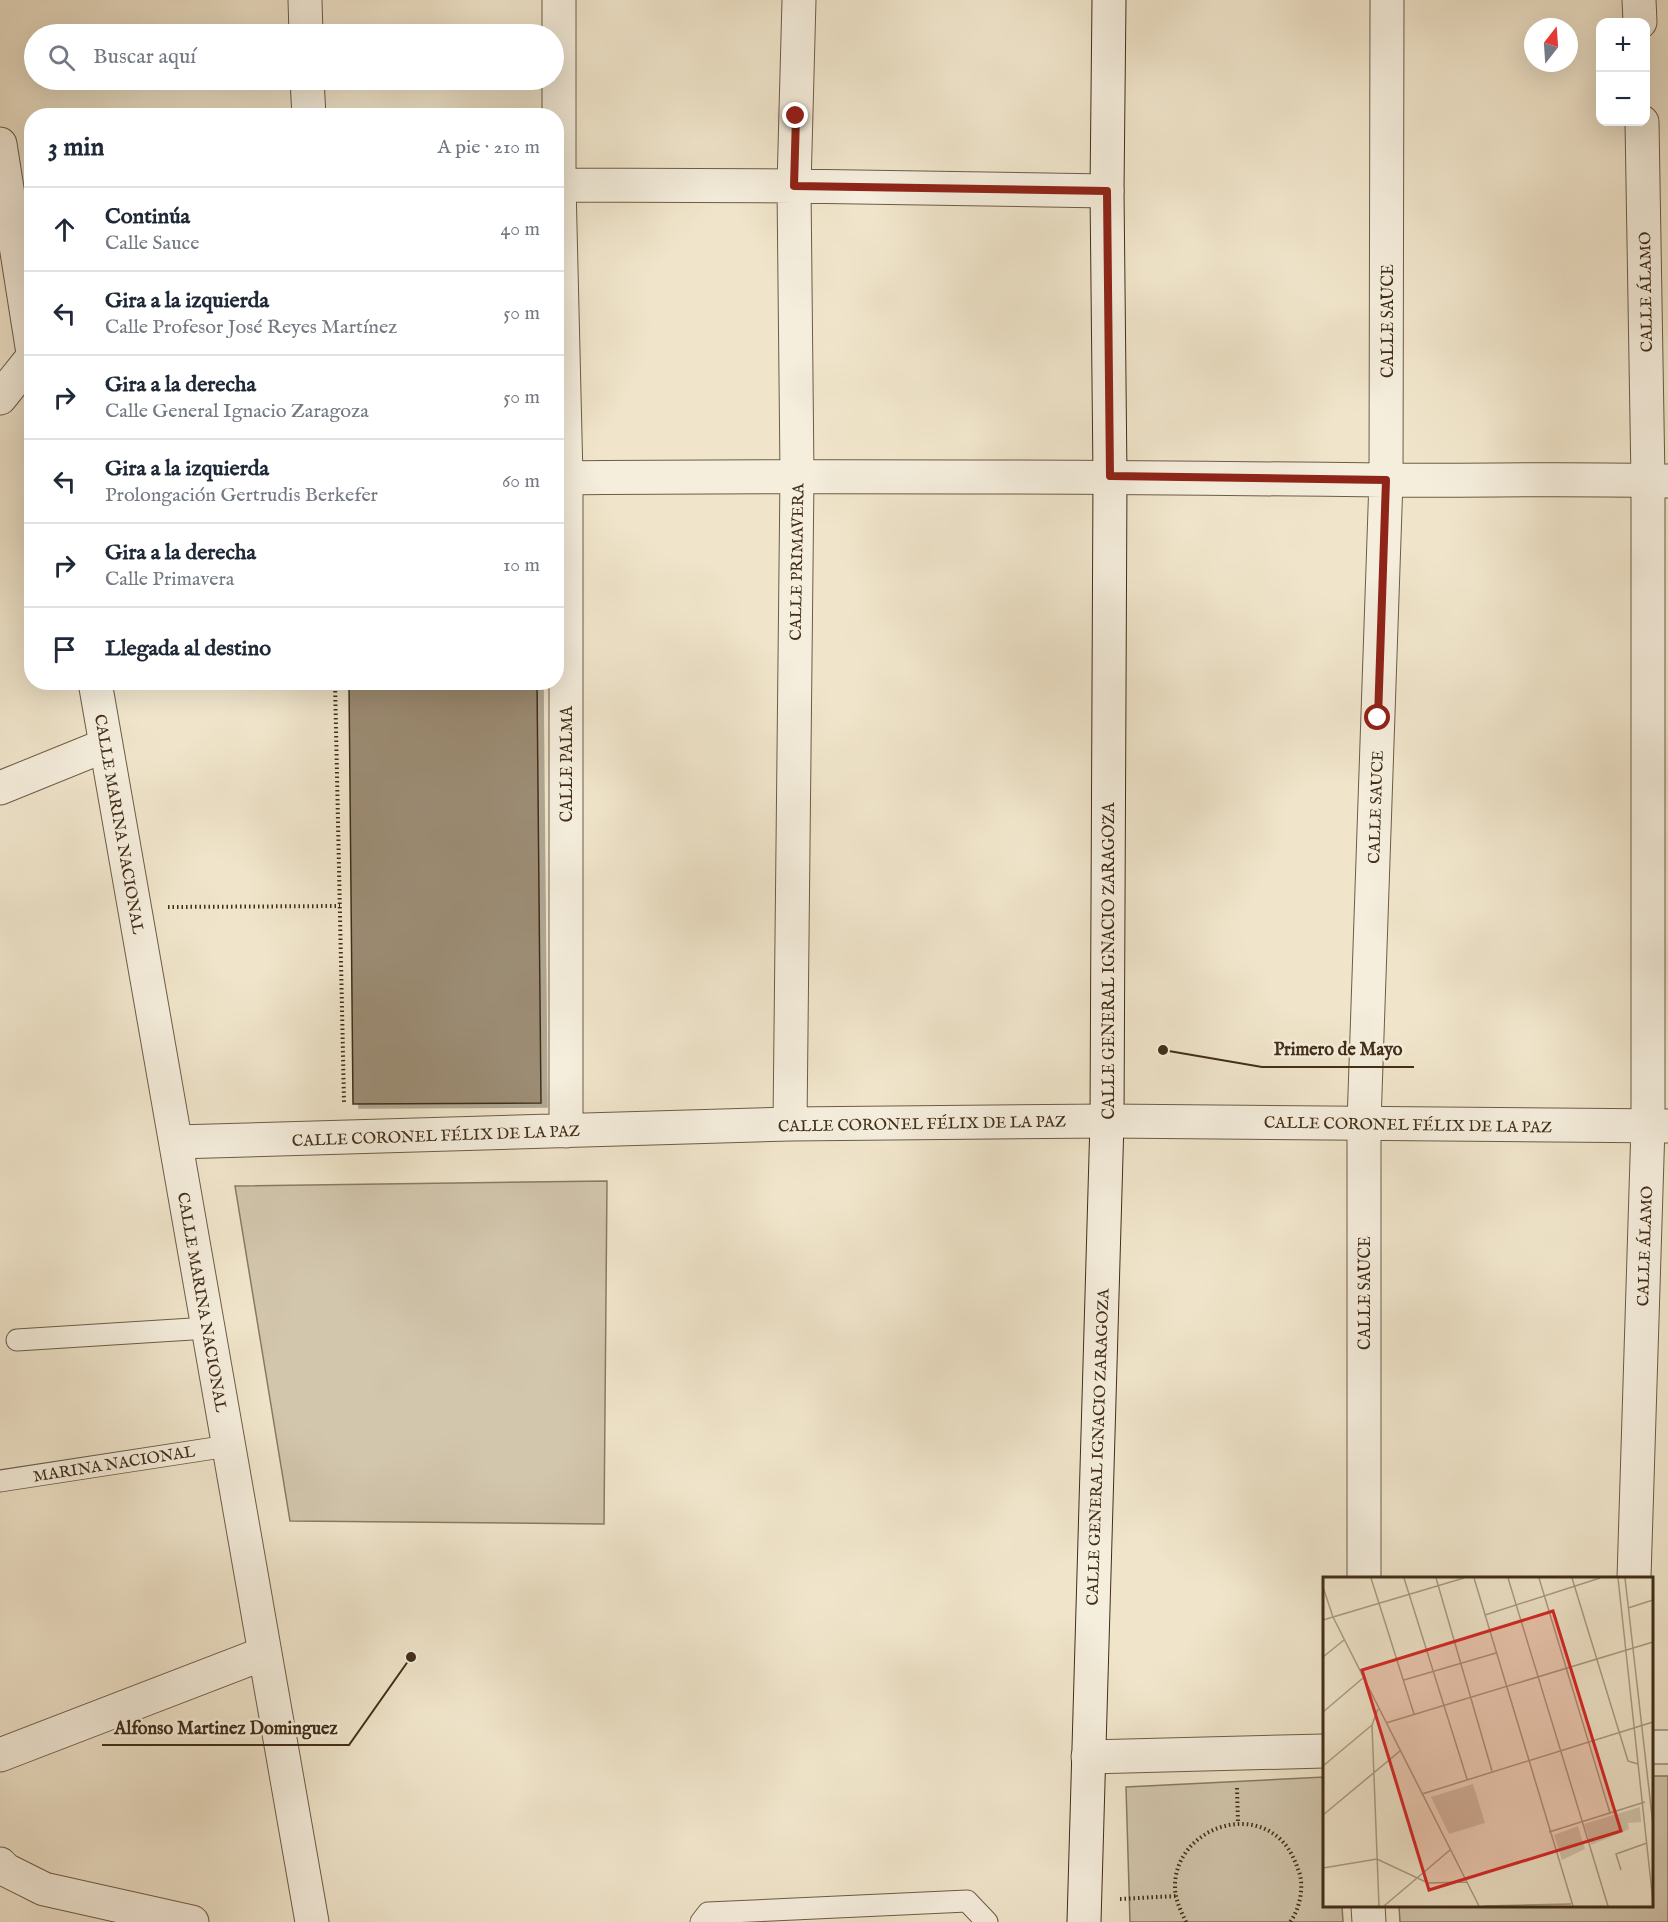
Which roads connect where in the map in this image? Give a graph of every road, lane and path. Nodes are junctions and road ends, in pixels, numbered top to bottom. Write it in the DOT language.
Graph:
graph roads {
  1 [pos="305,0"];
  2 [pos="559,0"];
  3 [pos="799,0"];
  4 [pos="1109,0"];
  5 [pos="1387,0"];
  6 [pos="1640,0"];
  7 [pos="1640,18"];
  8 [pos="306,24"];
  9 [pos="559,24"];
  10 [pos="308,90"];
  11 [pos="559,90"];
  12 [pos="309,108"];
  13 [pos="558,108"];
  14 [pos="1642,126"];
  15 [pos="0,144"];
  16 [pos="564,185"];
  17 [pos="794,186"];
  18 [pos="1107,191"];
  19 [pos="24,296"];
  20 [pos="24,368"];
  21 [pos="0,398"];
  22 [pos="797,475"];
  23 [pos="1110,476"];
  24 [pos="564,477"];
  25 [pos="1386,480"];
  26 [pos="1658,480"];
  27 [pos="96,690"];
  28 [pos="335,690"];
  29 [pos="563,690"];
  30 [pos="106,745"];
  31 [pos="0,788"];
  32 [pos="340,906"];
  33 [pos="134,907"];
  34 [pos="1107,1121"];
  35 [pos="1364,1123"];
  36 [pos="790,1124"];
  37 [pos="1658,1126"];
  38 [pos="566,1131"];
  39 [pos="344,1137"];
  40 [pos="176,1142"];
  41 [pos="208,1328"];
  42 [pos="17,1340"];
  43 [pos="228,1446"];
  44 [pos="0,1481"];
  45 [pos="1364,1577"];
  46 [pos="1634,1577"];
  47 [pos="265,1653"];
  48 [pos="1323,1751"];
  49 [pos="0,1755"];
  50 [pos="1088,1757"];
  51 [pos="0,1864"];
  52 [pos="1176,1896"];
  53 [pos="1368,1907"];
  54 [pos="1083,1912"];
  55 [pos="192,1922"];
  56 [pos="312,1922"];
  57 [pos="701,1922"];
  58 [pos="987,1922"];
  59 [pos="1186,1922"];
  60 [pos="1290,1922"];
  61 [pos="1369,1922"];
  1 -- 8 [label="street"];
  2 -- 9 [label="street, CALLE PALMA"];
  3 -- 17 [label="street, CALLE PRIMAVERA"];
  4 -- 18 [label="street, CALLE GENERAL IGNACIO ZARAGOZA"];
  5 -- 25 [label="street, CALLE SAUCE"];
  6 -- 7 [label="street"];
  10 -- 12 [label="street"];
  11 -- 13 [label="street, CALLE PALMA"];
  14 -- 26 [label="street, CALLE ÁLAMO"];
  15 -- 19 [label="street"];
  16 -- 17 [label="street"];
  17 -- 18 [label="street"];
  17 -- 22 [label="street, CALLE PRIMAVERA"];
  18 -- 23 [label="street, CALLE GENERAL IGNACIO ZARAGOZA"];
  20 -- 21 [label="street"];
  22 -- 23 [label="street"];
  22 -- 24 [label="street"];
  22 -- 36 [label="street, CALLE PRIMAVERA"];
  23 -- 25 [label="street"];
  23 -- 34 [label="street, CALLE GENERAL IGNACIO ZARAGOZA"];
  25 -- 26 [label="street"];
  25 -- 35 [label="street, CALLE SAUCE"];
  26 -- 37 [label="street, CALLE ÁLAMO"];
  27 -- 30 [label="street, CALLE MARINA NACIONAL"];
  28 -- 32 [label="path"];
  29 -- 38 [label="street, CALLE PALMA"];
  30 -- 31 [label="street"];
  30 -- 33 [label="street, CALLE MARINA NACIONAL"];
  32 -- 33 [label="path"];
  32 -- 39 [label="path"];
  33 -- 40 [label="street, CALLE MARINA NACIONAL"];
  34 -- 35 [label="street, CALLE CORONEL FÉLIX DE LA PAZ"];
  34 -- 36 [label="street, CALLE CORONEL FÉLIX DE LA PAZ"];
  34 -- 50 [label="street, CALLE GENERAL IGNACIO ZARAGOZA"];
  35 -- 37 [label="street, CALLE CORONEL FÉLIX DE LA PAZ"];
  35 -- 45 [label="street, CALLE SAUCE"];
  36 -- 38 [label="street, CALLE CORONEL FÉLIX DE LA PAZ"];
  37 -- 46 [label="street, CALLE ÁLAMO"];
  38 -- 39 [label="street, CALLE CORONEL FÉLIX DE LA PAZ"];
  39 -- 40 [label="street, CALLE CORONEL FÉLIX DE LA PAZ"];
  40 -- 41 [label="street, CALLE MARINA NACIONAL"];
  41 -- 42 [label="lane"];
  41 -- 43 [label="street, CALLE MARINA NACIONAL"];
  43 -- 44 [label="lane, MARINA NACIONAL"];
  43 -- 47 [label="street, CALLE MARINA NACIONAL"];
  47 -- 49 [label="street"];
  47 -- 56 [label="street, CALLE MARINA NACIONAL"];
  48 -- 50 [label="street"];
  50 -- 54 [label="street, CALLE GENERAL IGNACIO ZARAGOZA"];
  51 -- 55 [label="street"];
  52 -- 54 [label="path"];
  52 -- 59 [label="path"];
  52 -- 60 [label="path"];
  53 -- 61 [label="street"];
  57 -- 58 [label="lane"];
}
